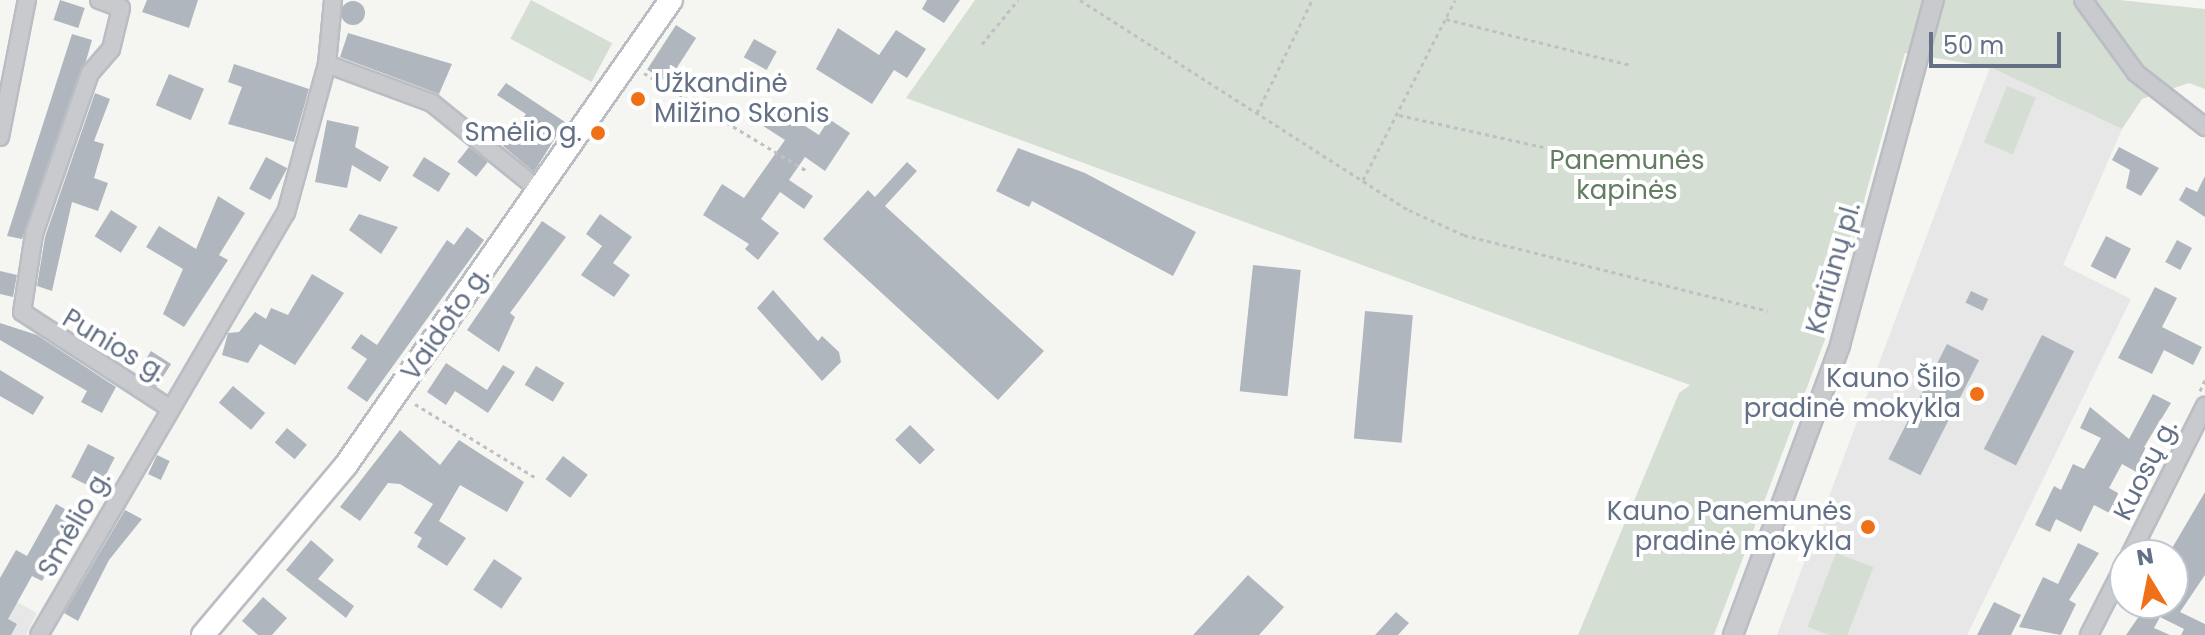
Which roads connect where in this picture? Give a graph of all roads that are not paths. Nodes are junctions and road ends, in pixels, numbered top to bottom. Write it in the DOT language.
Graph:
graph roads {
  1 [pos="27,0"];
  2 [pos="99,0"];
  3 [pos="333,0"];
  4 [pos="671,0"];
  5 [pos="1934,0"];
  6 [pos="2083,0"];
  7 [pos="327,64"];
  8 [pos="2205,127"];
  9 [pos="0,137"];
  10 [pos="539,190"];
  11 [pos="2205,406"];
  12 [pos="169,408"];
  13 [pos="2138,539"];
  14 [pos="2109,596"];
  15 [pos="39,635"];
  16 [pos="203,635"];
  17 [pos="1733,635"];
  18 [pos="2089,635"];
  1 -- 9 [label="street"];
  2 -- 12 [label="street, Punios g."];
  3 -- 7 [label="street, Smėlio g."];
  4 -- 10 [label="main road, Vaidoto g."];
  5 -- 17 [label="street, Kariūnų pl."];
  6 -- 8 [label="street"];
  7 -- 10 [label="street"];
  7 -- 12 [label="street, Smėlio g."];
  10 -- 16 [label="main road, Vaidoto g."];
  11 -- 13 [label="street, Kuosų g."];
  12 -- 15 [label="street, Smėlio g."];
  14 -- 18 [label="street"];
}
